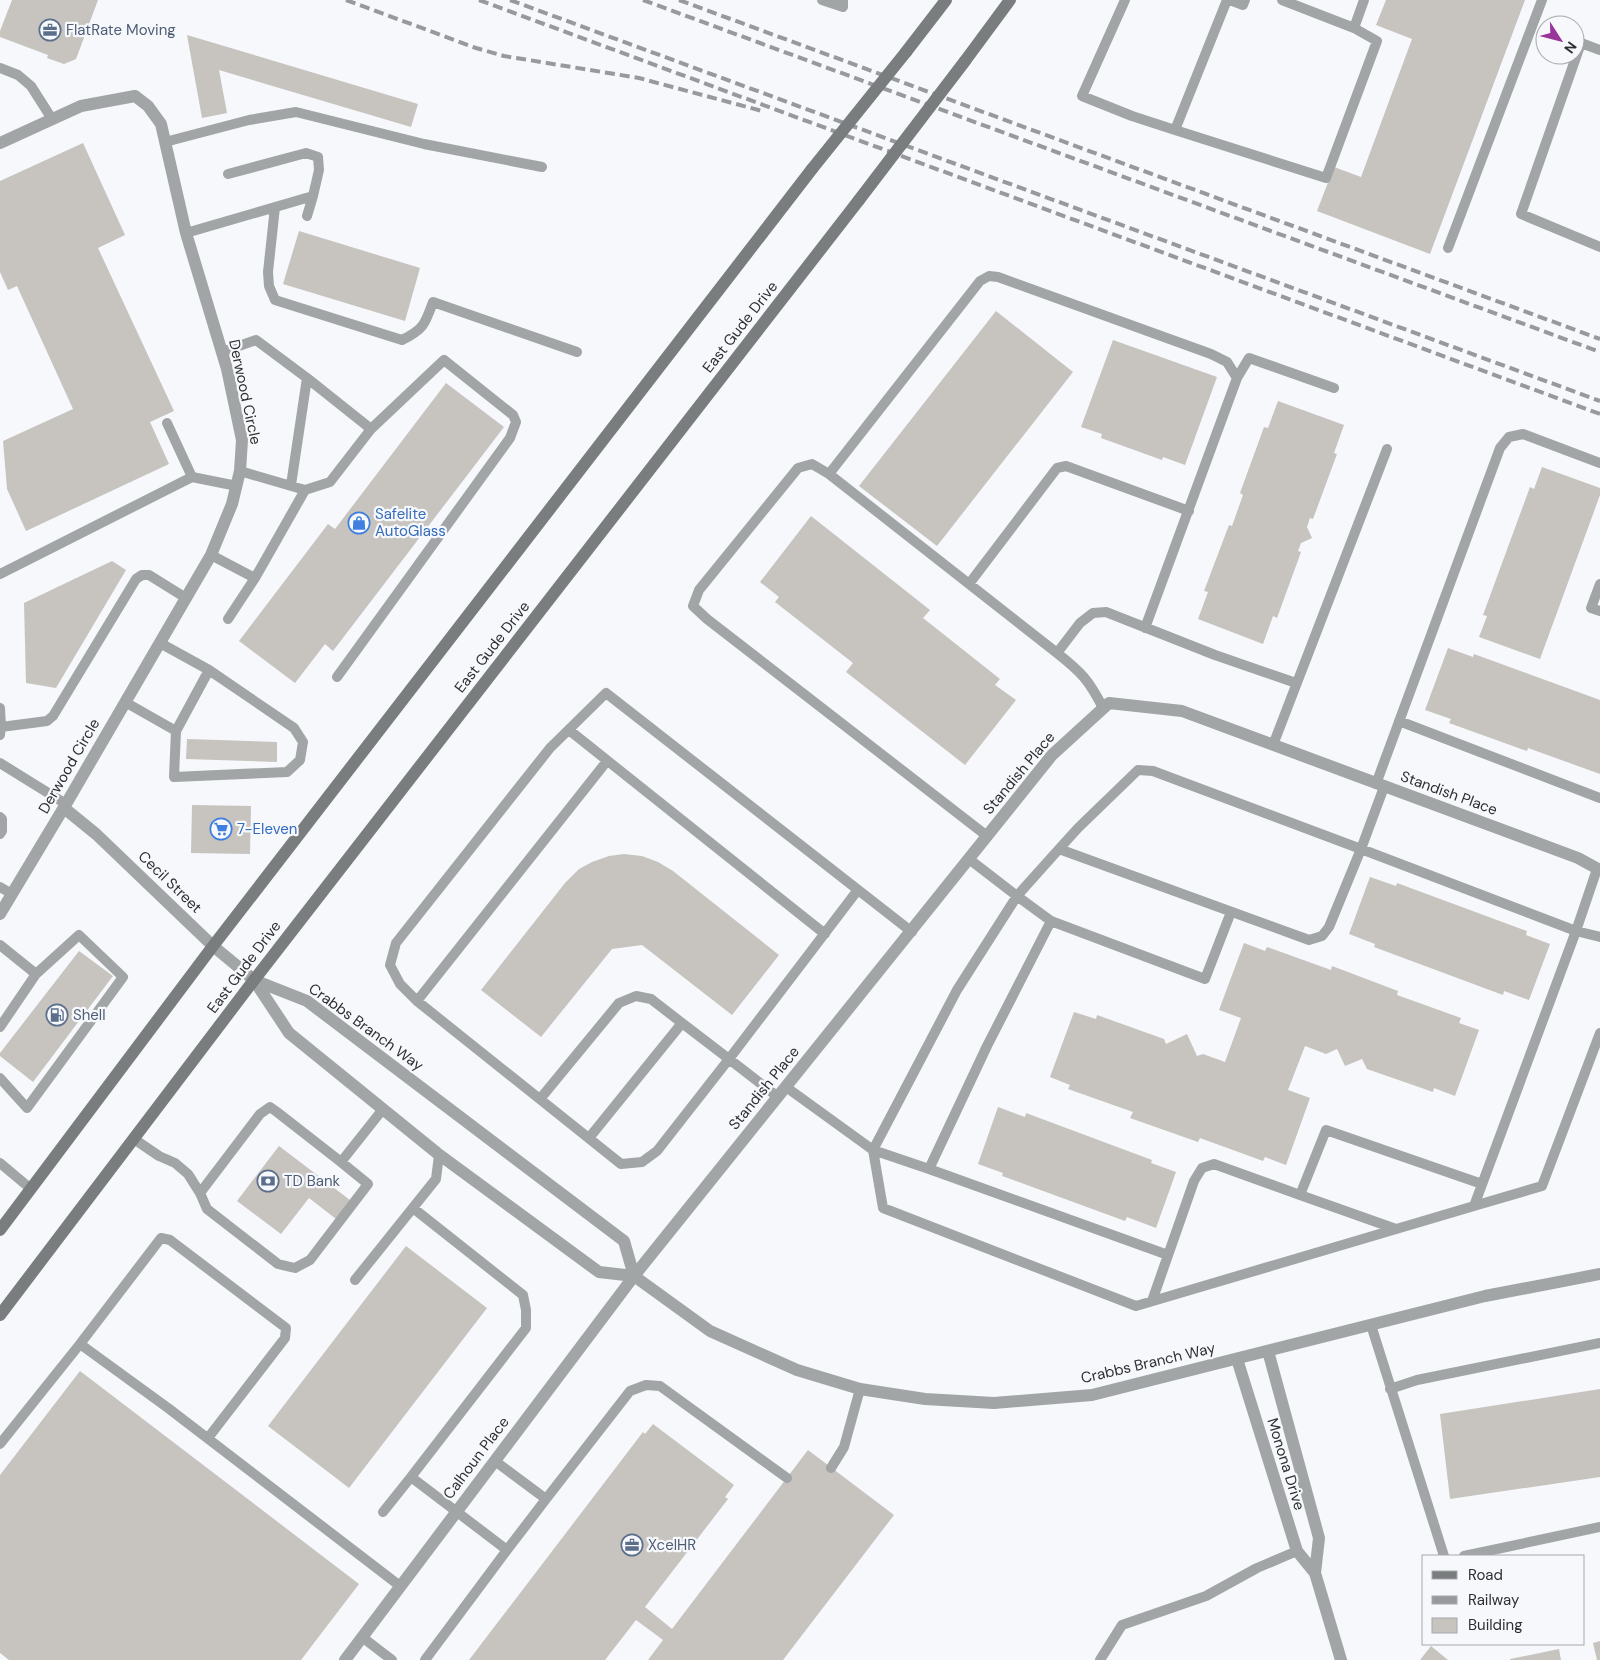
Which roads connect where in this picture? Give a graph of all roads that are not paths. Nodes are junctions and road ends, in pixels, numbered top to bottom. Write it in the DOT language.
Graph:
graph roads {
  1 [pos="822,0"];
  2 [pos="844,0"];
  3 [pos="946,0"];
  4 [pos="1010,0"];
  5 [pos="1126,0"];
  6 [pos="1228,0"];
  7 [pos="1245,0"];
  8 [pos="1282,0"];
  9 [pos="1364,0"];
  10 [pos="1542,0"];
  11 [pos="1354,28"];
  12 [pos="1600,50"];
  13 [pos="0,68"];
  14 [pos="52,119"];
  15 [pos="1175,130"];
  16 [pos="165,142"];
  17 [pos="0,143"];
  18 [pos="542,168"];
  19 [pos="228,174"];
  20 [pos="312,196"];
  21 [pos="275,207"];
  22 [pos="307,216"];
  23 [pos="186,233"];
  24 [pos="1600,247"];
  25 [pos="1448,248"];
  26 [pos="222,352"];
  27 [pos="577,352"];
  28 [pos="307,378"];
  29 [pos="1237,378"];
  30 [pos="1334,388"];
  31 [pos="167,423"];
  32 [pos="371,428"];
  33 [pos="1387,449"];
  34 [pos="1600,463"];
  35 [pos="240,472"];
  36 [pos="829,474"];
  37 [pos="192,477"];
  38 [pos="291,485"];
  39 [pos="237,486"];
  40 [pos="305,490"];
  41 [pos="1188,511"];
  42 [pos="211,555"];
  43 [pos="0,574"];
  44 [pos="256,578"];
  45 [pos="969,584"];
  46 [pos="1600,584"];
  47 [pos="186,598"];
  48 [pos="1600,611"];
  49 [pos="228,619"];
  50 [pos="1146,628"];
  51 [pos="160,643"];
  52 [pos="1057,653"];
  53 [pos="209,670"];
  54 [pos="336,676"];
  55 [pos="1296,683"];
  56 [pos="125,702"];
  57 [pos="0,708"];
  58 [pos="1103,708"];
  59 [pos="1399,721"];
  60 [pos="569,730"];
  61 [pos="0,731"];
  62 [pos="176,731"];
  63 [pos="1273,745"];
  64 [pos="607,761"];
  65 [pos="0,763"];
  66 [pos="1380,785"];
  67 [pos="1600,798"];
  68 [pos="65,806"];
  69 [pos="0,816"];
  70 [pos="0,834"];
  71 [pos="987,836"];
  72 [pos="1059,849"];
  73 [pos="1362,849"];
  74 [pos="969,859"];
  75 [pos="1599,870"];
  76 [pos="0,887"];
  77 [pos="858,891"];
  78 [pos="12,894"];
  79 [pos="1017,896"];
  80 [pos="1231,912"];
  81 [pos="0,914"];
  82 [pos="1050,920"];
  83 [pos="912,932"];
  84 [pos="1576,932"];
  85 [pos="824,934"];
  86 [pos="1600,937"];
  87 [pos="0,945"];
  88 [pos="213,946"];
  89 [pos="36,974"];
  90 [pos="254,980"];
  91 [pos="417,1001"];
  92 [pos="682,1023"];
  93 [pos="0,1027"];
  94 [pos="1600,1033"];
  95 [pos="729,1059"];
  96 [pos="0,1078"];
  97 [pos="782,1092"];
  98 [pos="540,1099"];
  99 [pos="383,1109"];
  100 [pos="590,1138"];
  101 [pos="134,1139"];
  102 [pos="873,1150"];
  103 [pos="439,1155"];
  104 [pos="341,1162"];
  105 [pos="0,1163"];
  106 [pos="929,1169"];
  107 [pos="1482,1184"];
  108 [pos="31,1189"];
  109 [pos="200,1193"];
  110 [pos="1300,1196"];
  111 [pos="1474,1206"];
  112 [pos="413,1208"];
  113 [pos="1396,1229"];
  114 [pos="0,1230"];
  115 [pos="1168,1255"];
  116 [pos="1600,1274"];
  117 [pos="634,1276"];
  118 [pos="355,1280"];
  119 [pos="1152,1301"];
  120 [pos="0,1315"];
  121 [pos="1371,1325"];
  122 [pos="1600,1343"];
  123 [pos="80,1344"];
  124 [pos="1268,1351"];
  125 [pos="1237,1359"];
  126 [pos="860,1388"];
  127 [pos="1390,1389"];
  128 [pos="208,1438"];
  129 [pos="0,1444"];
  130 [pos="495,1461"];
  131 [pos="832,1468"];
  132 [pos="411,1478"];
  133 [pos="787,1478"];
  134 [pos="546,1499"];
  135 [pos="383,1512"];
  136 [pos="456,1513"];
  137 [pos="1600,1527"];
  138 [pos="507,1550"];
  139 [pos="1297,1551"];
  140 [pos="1444,1555"];
  141 [pos="1469,1555"];
  142 [pos="1315,1573"];
  143 [pos="400,1586"];
  144 [pos="362,1638"];
  145 [pos="345,1660"];
  146 [pos="392,1660"];
  147 [pos="425,1660"];
  148 [pos="1100,1660"];
  149 [pos="1341,1660"];
  1 -- 2 [label="lane"];
  3 -- 88 [label="main road, bridge"];
  4 -- 90 [label="main road, East Gude Drive, bridge"];
  5 -- 15 [label="lane"];
  6 -- 7 [label="lane"];
  6 -- 15 [label="lane"];
  8 -- 11 [label="lane"];
  9 -- 11 [label="lane"];
  10 -- 25 [label="lane"];
  11 -- 15 [label="lane"];
  12 -- 24 [label="lane"];
  13 -- 14 [label="lane"];
  14 -- 16 [label="street, Derwood Circle"];
  14 -- 17 [label="street, Derwood Circle"];
  16 -- 18 [label="lane"];
  16 -- 23 [label="street, Derwood Circle"];
  19 -- 20 [label="lane"];
  20 -- 21 [label="lane"];
  20 -- 22 [label="lane"];
  21 -- 23 [label="lane"];
  21 -- 27 [label="lane"];
  23 -- 26 [label="street, Derwood Circle"];
  26 -- 28 [label="lane"];
  26 -- 35 [label="street, Derwood Circle"];
  28 -- 32 [label="lane"];
  28 -- 38 [label="lane"];
  29 -- 30 [label="lane"];
  29 -- 36 [label="lane"];
  29 -- 41 [label="lane"];
  31 -- 37 [label="lane"];
  32 -- 40 [label="lane"];
  32 -- 54 [label="lane"];
  33 -- 55 [label="lane"];
  34 -- 59 [label="lane"];
  35 -- 38 [label="lane"];
  35 -- 39 [label="street, Derwood Circle"];
  36 -- 45 [label="lane"];
  36 -- 71 [label="lane"];
  37 -- 39 [label="lane"];
  37 -- 43 [label="lane"];
  38 -- 40 [label="lane"];
  39 -- 42 [label="street, Derwood Circle"];
  40 -- 44 [label="lane"];
  41 -- 45 [label="lane"];
  41 -- 50 [label="lane"];
  42 -- 44 [label="lane"];
  42 -- 47 [label="street, Derwood Circle"];
  44 -- 49 [label="lane"];
  45 -- 52 [label="lane"];
  46 -- 48 [label="lane"];
  47 -- 51 [label="street, Derwood Circle"];
  47 -- 61 [label="lane"];
  50 -- 52 [label="lane"];
  50 -- 55 [label="lane"];
  51 -- 53 [label="lane"];
  51 -- 56 [label="street, Derwood Circle"];
  52 -- 58 [label="lane"];
  53 -- 62 [label="lane"];
  53 -- 62 [label="lane"];
  55 -- 63 [label="lane"];
  56 -- 62 [label="lane"];
  56 -- 68 [label="street, Derwood Circle"];
  57 -- 61 [label="lane"];
  58 -- 63 [label="street, Standish Place"];
  58 -- 71 [label="street, Standish Place"];
  59 -- 66 [label="lane"];
  59 -- 67 [label="lane"];
  60 -- 64 [label="lane"];
  60 -- 77 [label="lane"];
  60 -- 91 [label="lane"];
  63 -- 66 [label="street, Standish Place"];
  64 -- 85 [label="lane"];
  64 -- 91 [label="lane"];
  65 -- 68 [label="lane"];
  66 -- 73 [label="lane"];
  66 -- 75 [label="street, Standish Place"];
  68 -- 78 [label="street, Derwood Circle"];
  68 -- 88 [label="street, Cecil Street"];
  69 -- 70 [label="lane"];
  71 -- 74 [label="street, Standish Place"];
  72 -- 73 [label="lane"];
  72 -- 79 [label="lane"];
  72 -- 80 [label="lane"];
  73 -- 80 [label="lane"];
  73 -- 84 [label="lane"];
  74 -- 79 [label="lane"];
  74 -- 83 [label="street, Standish Place"];
  75 -- 84 [label="lane"];
  76 -- 78 [label="lane"];
  77 -- 83 [label="lane"];
  77 -- 85 [label="lane"];
  78 -- 81 [label="street, Derwood Circle"];
  79 -- 82 [label="lane"];
  79 -- 102 [label="lane"];
  80 -- 82 [label="lane"];
  82 -- 106 [label="lane"];
  83 -- 97 [label="street, Standish Place"];
  84 -- 86 [label="lane"];
  84 -- 107 [label="lane"];
  85 -- 95 [label="lane"];
  87 -- 89 [label="lane"];
  88 -- 90 [label="street, Cecil Street"];
  88 -- 108 [label="main road"];
  89 -- 93 [label="lane"];
  89 -- 96 [label="lane"];
  90 -- 99 [label="street, Crabbs Branch Way"];
  90 -- 101 [label="main road, East Gude Drive"];
  90 -- 117 [label="street, Crabbs Branch Way"];
  91 -- 98 [label="lane"];
  92 -- 95 [label="lane"];
  92 -- 98 [label="lane"];
  92 -- 100 [label="lane"];
  94 -- 111 [label="lane"];
  95 -- 97 [label="lane"];
  95 -- 100 [label="lane"];
  97 -- 102 [label="lane"];
  97 -- 117 [label="street, Standish Place"];
  98 -- 100 [label="lane"];
  99 -- 103 [label="street, Crabbs Branch Way"];
  99 -- 104 [label="lane"];
  101 -- 109 [label="lane"];
  101 -- 120 [label="main road, East Gude Drive"];
  102 -- 106 [label="lane"];
  102 -- 119 [label="lane"];
  103 -- 112 [label="lane"];
  103 -- 117 [label="street, Crabbs Branch Way"];
  104 -- 109 [label="lane"];
  104 -- 109 [label="lane"];
  105 -- 108 [label="lane"];
  106 -- 115 [label="lane"];
  107 -- 110 [label="lane"];
  107 -- 111 [label="lane"];
  108 -- 114 [label="main road"];
  110 -- 113 [label="lane"];
  110 -- 115 [label="lane"];
  111 -- 113 [label="lane"];
  112 -- 118 [label="lane"];
  112 -- 132 [label="lane"];
  113 -- 119 [label="lane"];
  115 -- 119 [label="lane"];
  116 -- 121 [label="street, Crabbs Branch Way"];
  117 -- 126 [label="street, Crabbs Branch Way"];
  117 -- 130 [label="street, Calhoun Place"];
  121 -- 124 [label="street, Crabbs Branch Way"];
  121 -- 127 [label="lane"];
  122 -- 127 [label="lane"];
  123 -- 128 [label="lane"];
  123 -- 128 [label="lane"];
  123 -- 129 [label="lane"];
  124 -- 125 [label="street, Crabbs Branch Way"];
  124 -- 142 [label="street, Monona Drive"];
  125 -- 126 [label="street, Crabbs Branch Way"];
  125 -- 139 [label="street, Monona Drive"];
  126 -- 131 [label="lane"];
  127 -- 140 [label="lane"];
  128 -- 143 [label="lane"];
  130 -- 134 [label="lane"];
  130 -- 136 [label="street, Calhoun Place"];
  132 -- 135 [label="lane"];
  132 -- 136 [label="lane"];
  133 -- 134 [label="lane"];
  134 -- 138 [label="lane"];
  136 -- 138 [label="lane"];
  136 -- 143 [label="street, Calhoun Place"];
  137 -- 141 [label="lane"];
  138 -- 147 [label="lane"];
  139 -- 142 [label="street, Monona Drive"];
  139 -- 148 [label="lane"];
  142 -- 149 [label="street, Monona Drive"];
  143 -- 144 [label="street, Calhoun Place"];
  144 -- 145 [label="street, Calhoun Place"];
  144 -- 146 [label="lane"];
}
